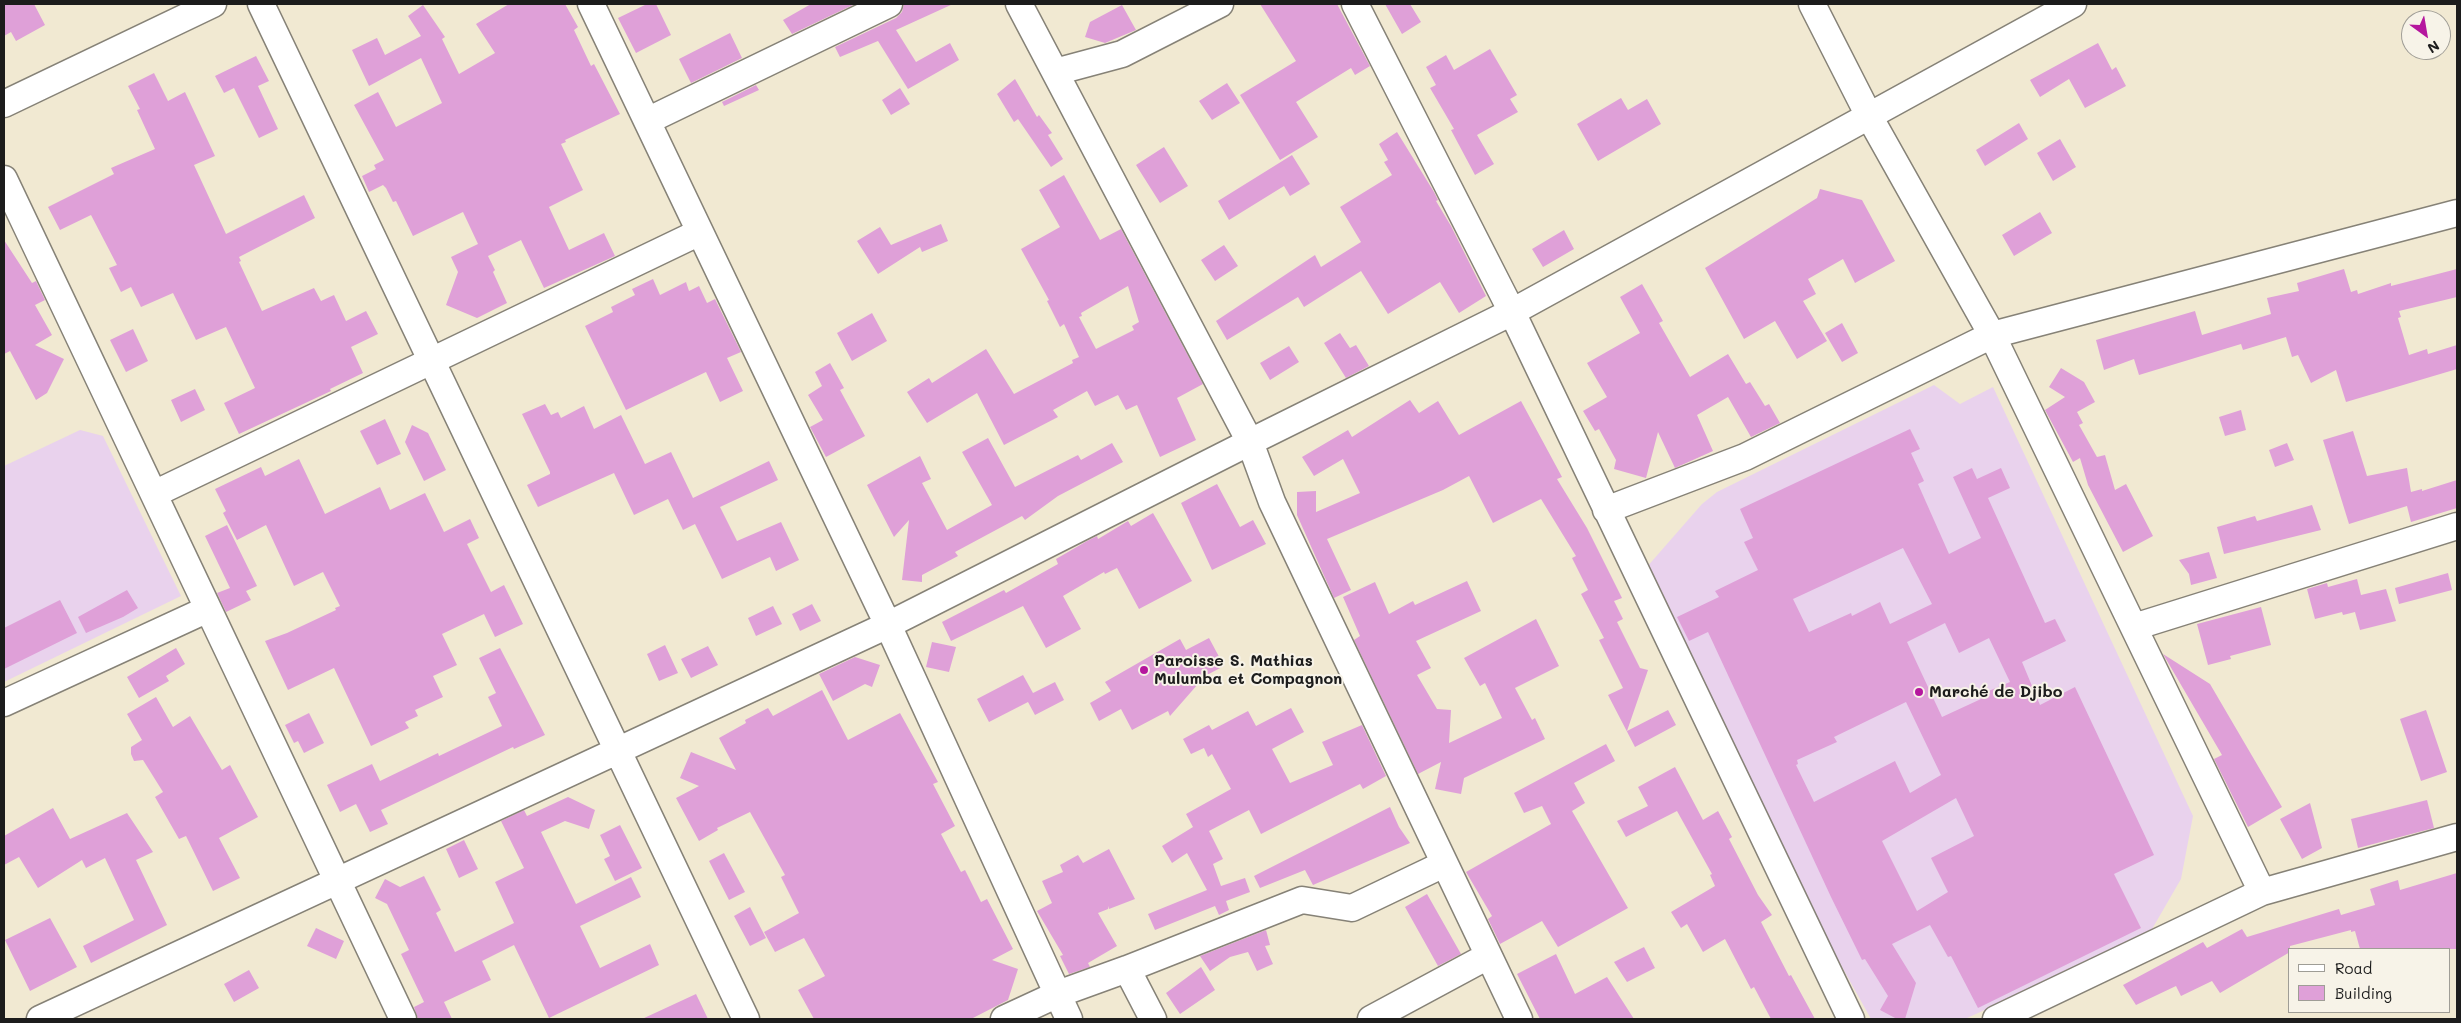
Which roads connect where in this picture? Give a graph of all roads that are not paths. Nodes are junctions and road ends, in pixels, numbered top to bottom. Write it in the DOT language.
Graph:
graph roads {
  1 [pos="213,4"];
  2 [pos="261,4"];
  3 [pos="591,4"];
  4 [pos="889,4"];
  5 [pos="1019,4"];
  6 [pos="1220,4"];
  7 [pos="1355,4"];
  8 [pos="1812,4"];
  9 [pos="2073,4"];
  10 [pos="1055,72"];
  11 [pos="4,104"];
  12 [pos="1869,116"];
  13 [pos="647,121"];
  14 [pos="4,179"];
  15 [pos="2457,213"];
  16 [pos="700,232"];
  17 [pos="1512,312"];
  18 [pos="1992,335"];
  19 [pos="431,361"];
  20 [pos="1250,442"];
  21 [pos="154,494"];
  22 [pos="1606,510"];
  23 [pos="2457,526"];
  24 [pos="208,608"];
  25 [pos="888,625"];
  26 [pos="2134,628"];
  27 [pos="4,703"];
  28 [pos="618,751"];
  29 [pos="2457,837"];
  30 [pos="1444,864"];
  31 [pos="338,881"];
  32 [pos="2262,892"];
  33 [pos="1488,956"];
  34 [pos="1127,970"];
  35 [pos="1058,994"];
  36 [pos="40,1019"];
  37 [pos="403,1019"];
  38 [pos="746,1019"];
  39 [pos="1004,1019"];
  40 [pos="1069,1019"];
  41 [pos="1153,1019"];
  42 [pos="1371,1019"];
  43 [pos="1519,1019"];
  44 [pos="1851,1019"];
  45 [pos="1996,1019"];
  1 -- 11 [label="street"];
  2 -- 19 [label="street"];
  3 -- 13 [label="street"];
  4 -- 13 [label="street"];
  5 -- 10 [label="street"];
  6 -- 10 [label="street"];
  7 -- 17 [label="street"];
  8 -- 12 [label="street"];
  9 -- 12 [label="street"];
  10 -- 20 [label="street"];
  12 -- 17 [label="street"];
  12 -- 18 [label="street"];
  13 -- 16 [label="street"];
  14 -- 21 [label="street"];
  15 -- 18 [label="street"];
  16 -- 19 [label="street"];
  16 -- 25 [label="street"];
  17 -- 20 [label="street"];
  17 -- 22 [label="street"];
  18 -- 22 [label="street"];
  18 -- 26 [label="street"];
  19 -- 21 [label="street"];
  19 -- 28 [label="street"];
  20 -- 25 [label="street"];
  20 -- 30 [label="street"];
  21 -- 24 [label="street"];
  22 -- 44 [label="street"];
  23 -- 26 [label="street"];
  24 -- 27 [label="street"];
  24 -- 31 [label="street"];
  25 -- 28 [label="street"];
  25 -- 35 [label="street"];
  26 -- 32 [label="street"];
  28 -- 31 [label="street"];
  28 -- 38 [label="street"];
  29 -- 32 [label="street"];
  30 -- 33 [label="street"];
  30 -- 34 [label="street"];
  31 -- 36 [label="street"];
  31 -- 37 [label="street"];
  32 -- 45 [label="street"];
  33 -- 42 [label="street"];
  33 -- 43 [label="street"];
  34 -- 35 [label="street"];
  34 -- 41 [label="street"];
  35 -- 39 [label="street"];
  35 -- 40 [label="street"];
}
